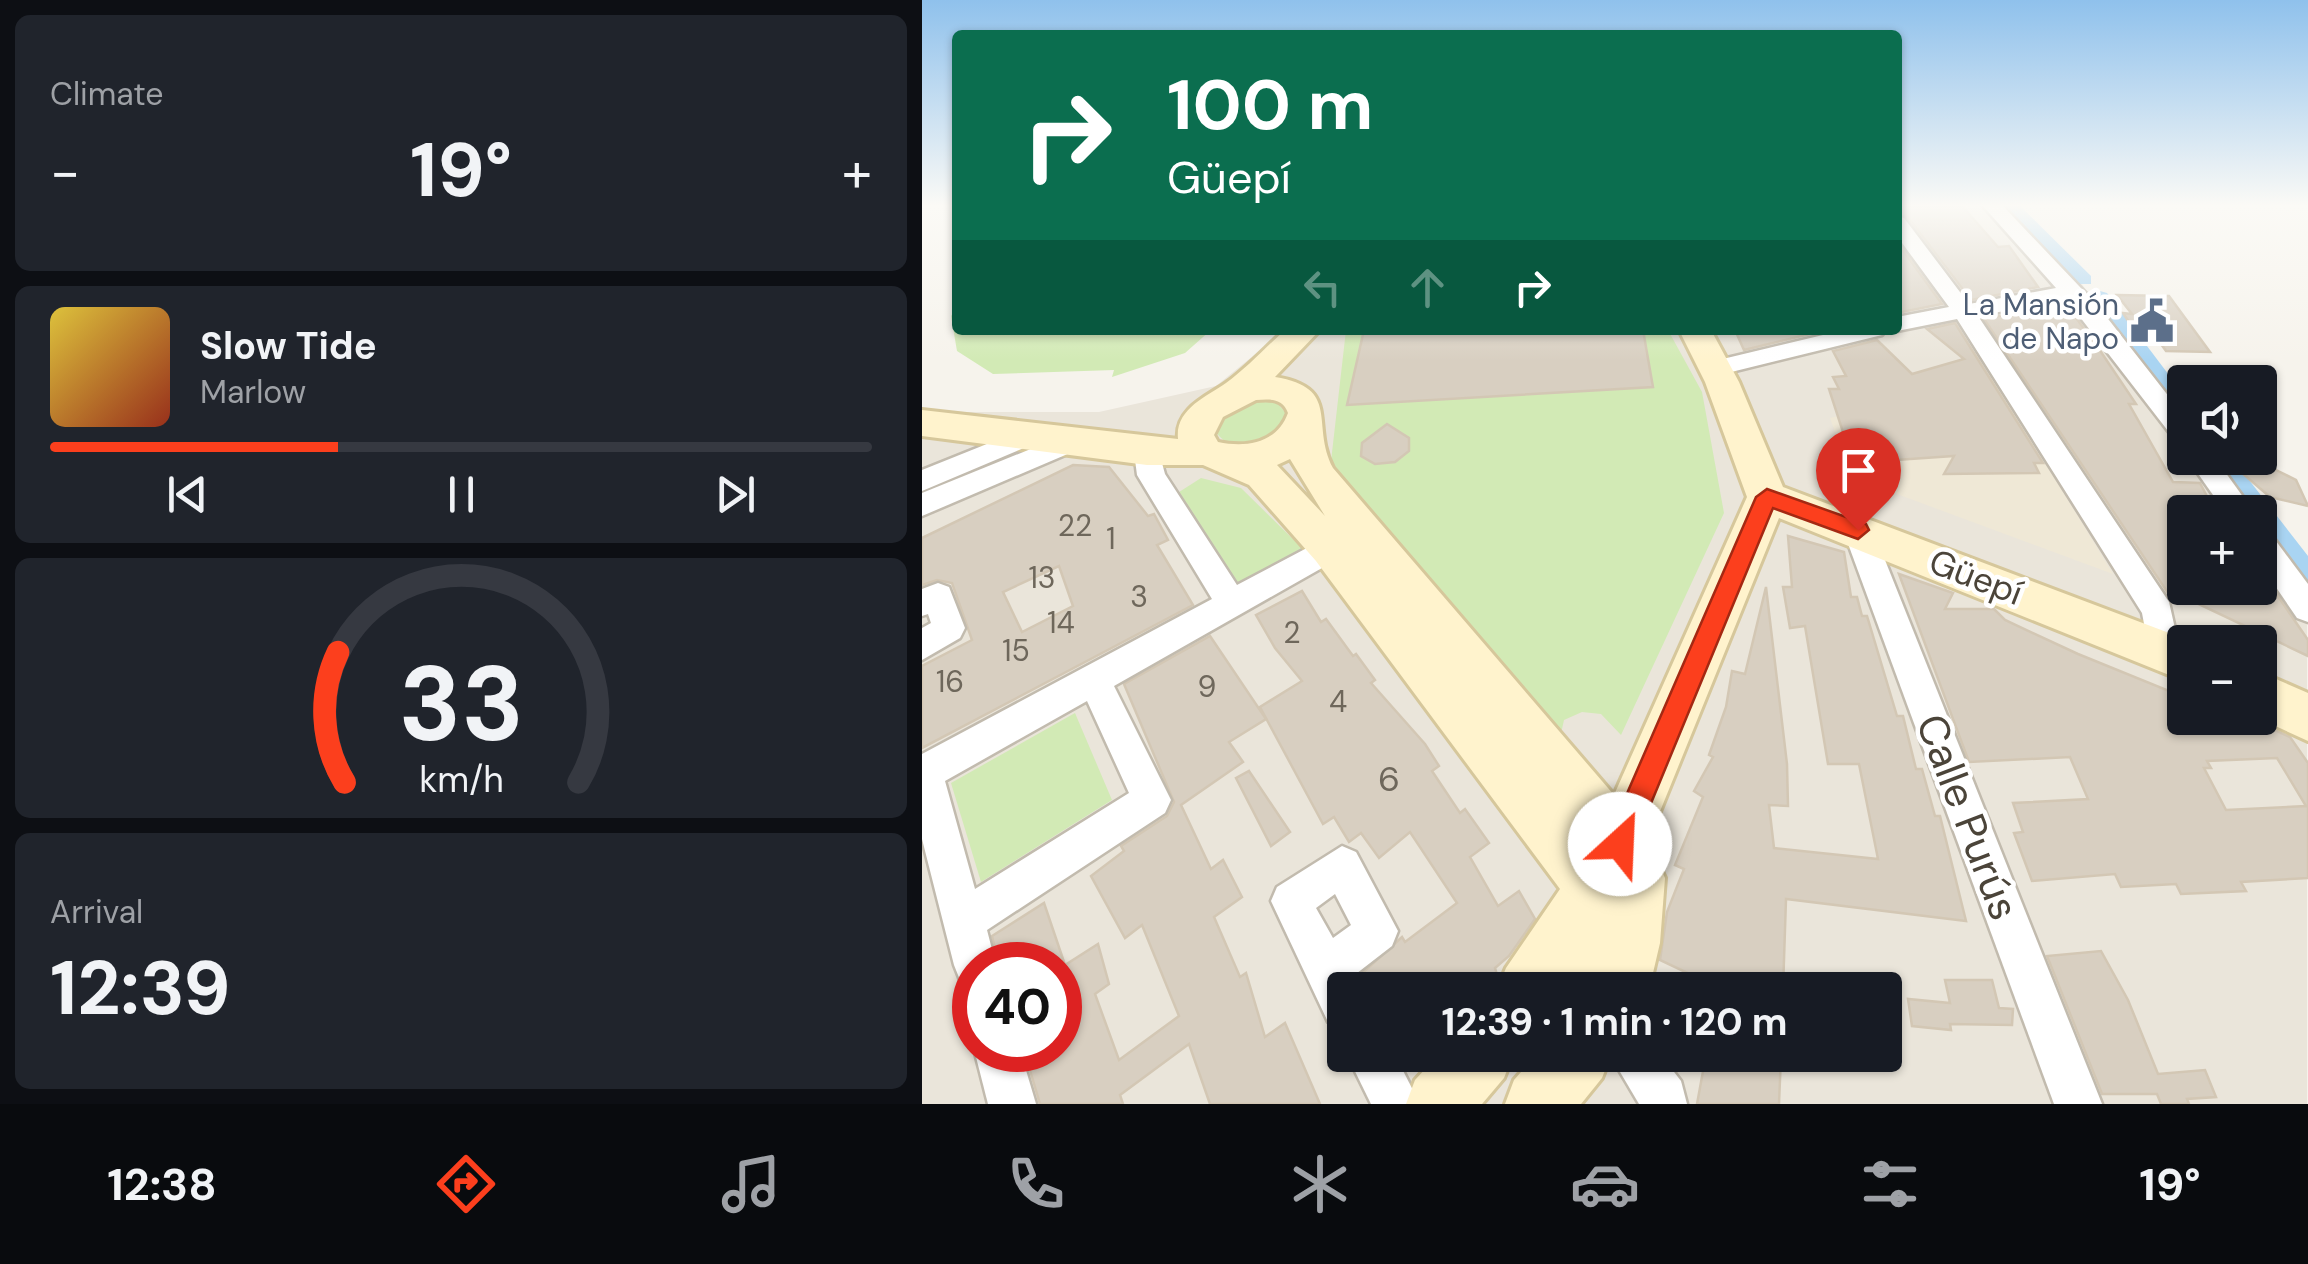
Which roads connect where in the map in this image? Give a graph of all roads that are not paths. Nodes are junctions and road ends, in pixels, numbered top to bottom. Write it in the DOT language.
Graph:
graph roads {
  1 [pos="1924,258"];
  2 [pos="2041,258"];
  3 [pos="2073,291"];
  4 [pos="1962,309"];
  5 [pos="1902,323"];
  6 [pos="1298,335"];
  7 [pos="1314,335"];
  8 [pos="1698,335"];
  9 [pos="1853,335"];
  10 [pos="1715,368"];
  11 [pos="1226,398"];
  12 [pos="2167,412"];
  13 [pos="1304,414"];
  14 [pos="922,423"];
  15 [pos="1029,436"];
  16 [pos="1075,440"];
  17 [pos="1148,452"];
  18 [pos="1218,456"];
  19 [pos="922,481"];
  20 [pos="1767,497"];
  21 [pos="922,505"];
  22 [pos="1858,530"];
  23 [pos="1346,541"];
  24 [pos="2277,564"];
  25 [pos="922,603"];
  26 [pos="1232,604"];
  27 [pos="2308,609"];
  28 [pos="2167,636"];
  29 [pos="922,646"];
  30 [pos="2167,653"];
  31 [pos="1093,678"];
  32 [pos="1656,766"];
  33 [pos="923,773"];
  34 [pos="1579,797"];
  35 [pos="1594,890"];
  36 [pos="962,921"];
  37 [pos="968,942"];
  38 [pos="1540,972"];
  39 [pos="1596,972"];
  40 [pos="1623,972"];
  41 [pos="1335,988"];
  42 [pos="1003,1072"];
  43 [pos="1379,1072"];
  44 [pos="1466,1072"];
  45 [pos="1565,1072"];
  46 [pos="1648,1072"];
  47 [pos="1012,1104"];
  48 [pos="1396,1104"];
  49 [pos="1439,1104"];
  50 [pos="1538,1104"];
  51 [pos="1663,1104"];
  52 [pos="2078,1104"];
  1 -- 4 [label="street"];
  2 -- 3 [label="street"];
  3 -- 4 [label="street"];
  3 -- 12 [label="street"];
  4 -- 5 [label="street"];
  4 -- 28 [label="street"];
  6 -- 11 [label="street"];
  7 -- 13 [label="street"];
  8 -- 10 [label="street"];
  9 -- 10 [label="street"];
  10 -- 20 [label="street"];
  11 -- 13 [label="street"];
  11 -- 16 [label="street"];
  11 -- 18 [label="street"];
  13 -- 18 [label="street"];
  13 -- 23 [label="street"];
  14 -- 15 [label="street"];
  15 -- 16 [label="street"];
  15 -- 19 [label="street"];
  16 -- 17 [label="street"];
  16 -- 21 [label="street"];
  17 -- 18 [label="street"];
  17 -- 26 [label="street"];
  18 -- 23 [label="street"];
  20 -- 22 [label="street, Güepí"];
  20 -- 32 [label="street"];
  22 -- 30 [label="street, Güepí"];
  22 -- 52 [label="street, Calle Purús"];
  23 -- 26 [label="street"];
  23 -- 34 [label="street"];
  23 -- 35 [label="street"];
  24 -- 27 [label="street"];
  25 -- 29 [label="street"];
  26 -- 31 [label="street"];
  31 -- 33 [label="street"];
  31 -- 36 [label="street"];
  32 -- 34 [label="street"];
  32 -- 35 [label="street"];
  33 -- 36 [label="street"];
  34 -- 35 [label="street"];
  35 -- 38 [label="street"];
  35 -- 39 [label="street"];
  35 -- 40 [label="street"];
  36 -- 37 [label="street"];
  41 -- 41 [label="street"];
  42 -- 47 [label="street"];
  43 -- 48 [label="street"];
  44 -- 49 [label="street"];
  45 -- 50 [label="street"];
  46 -- 51 [label="street"];
}
